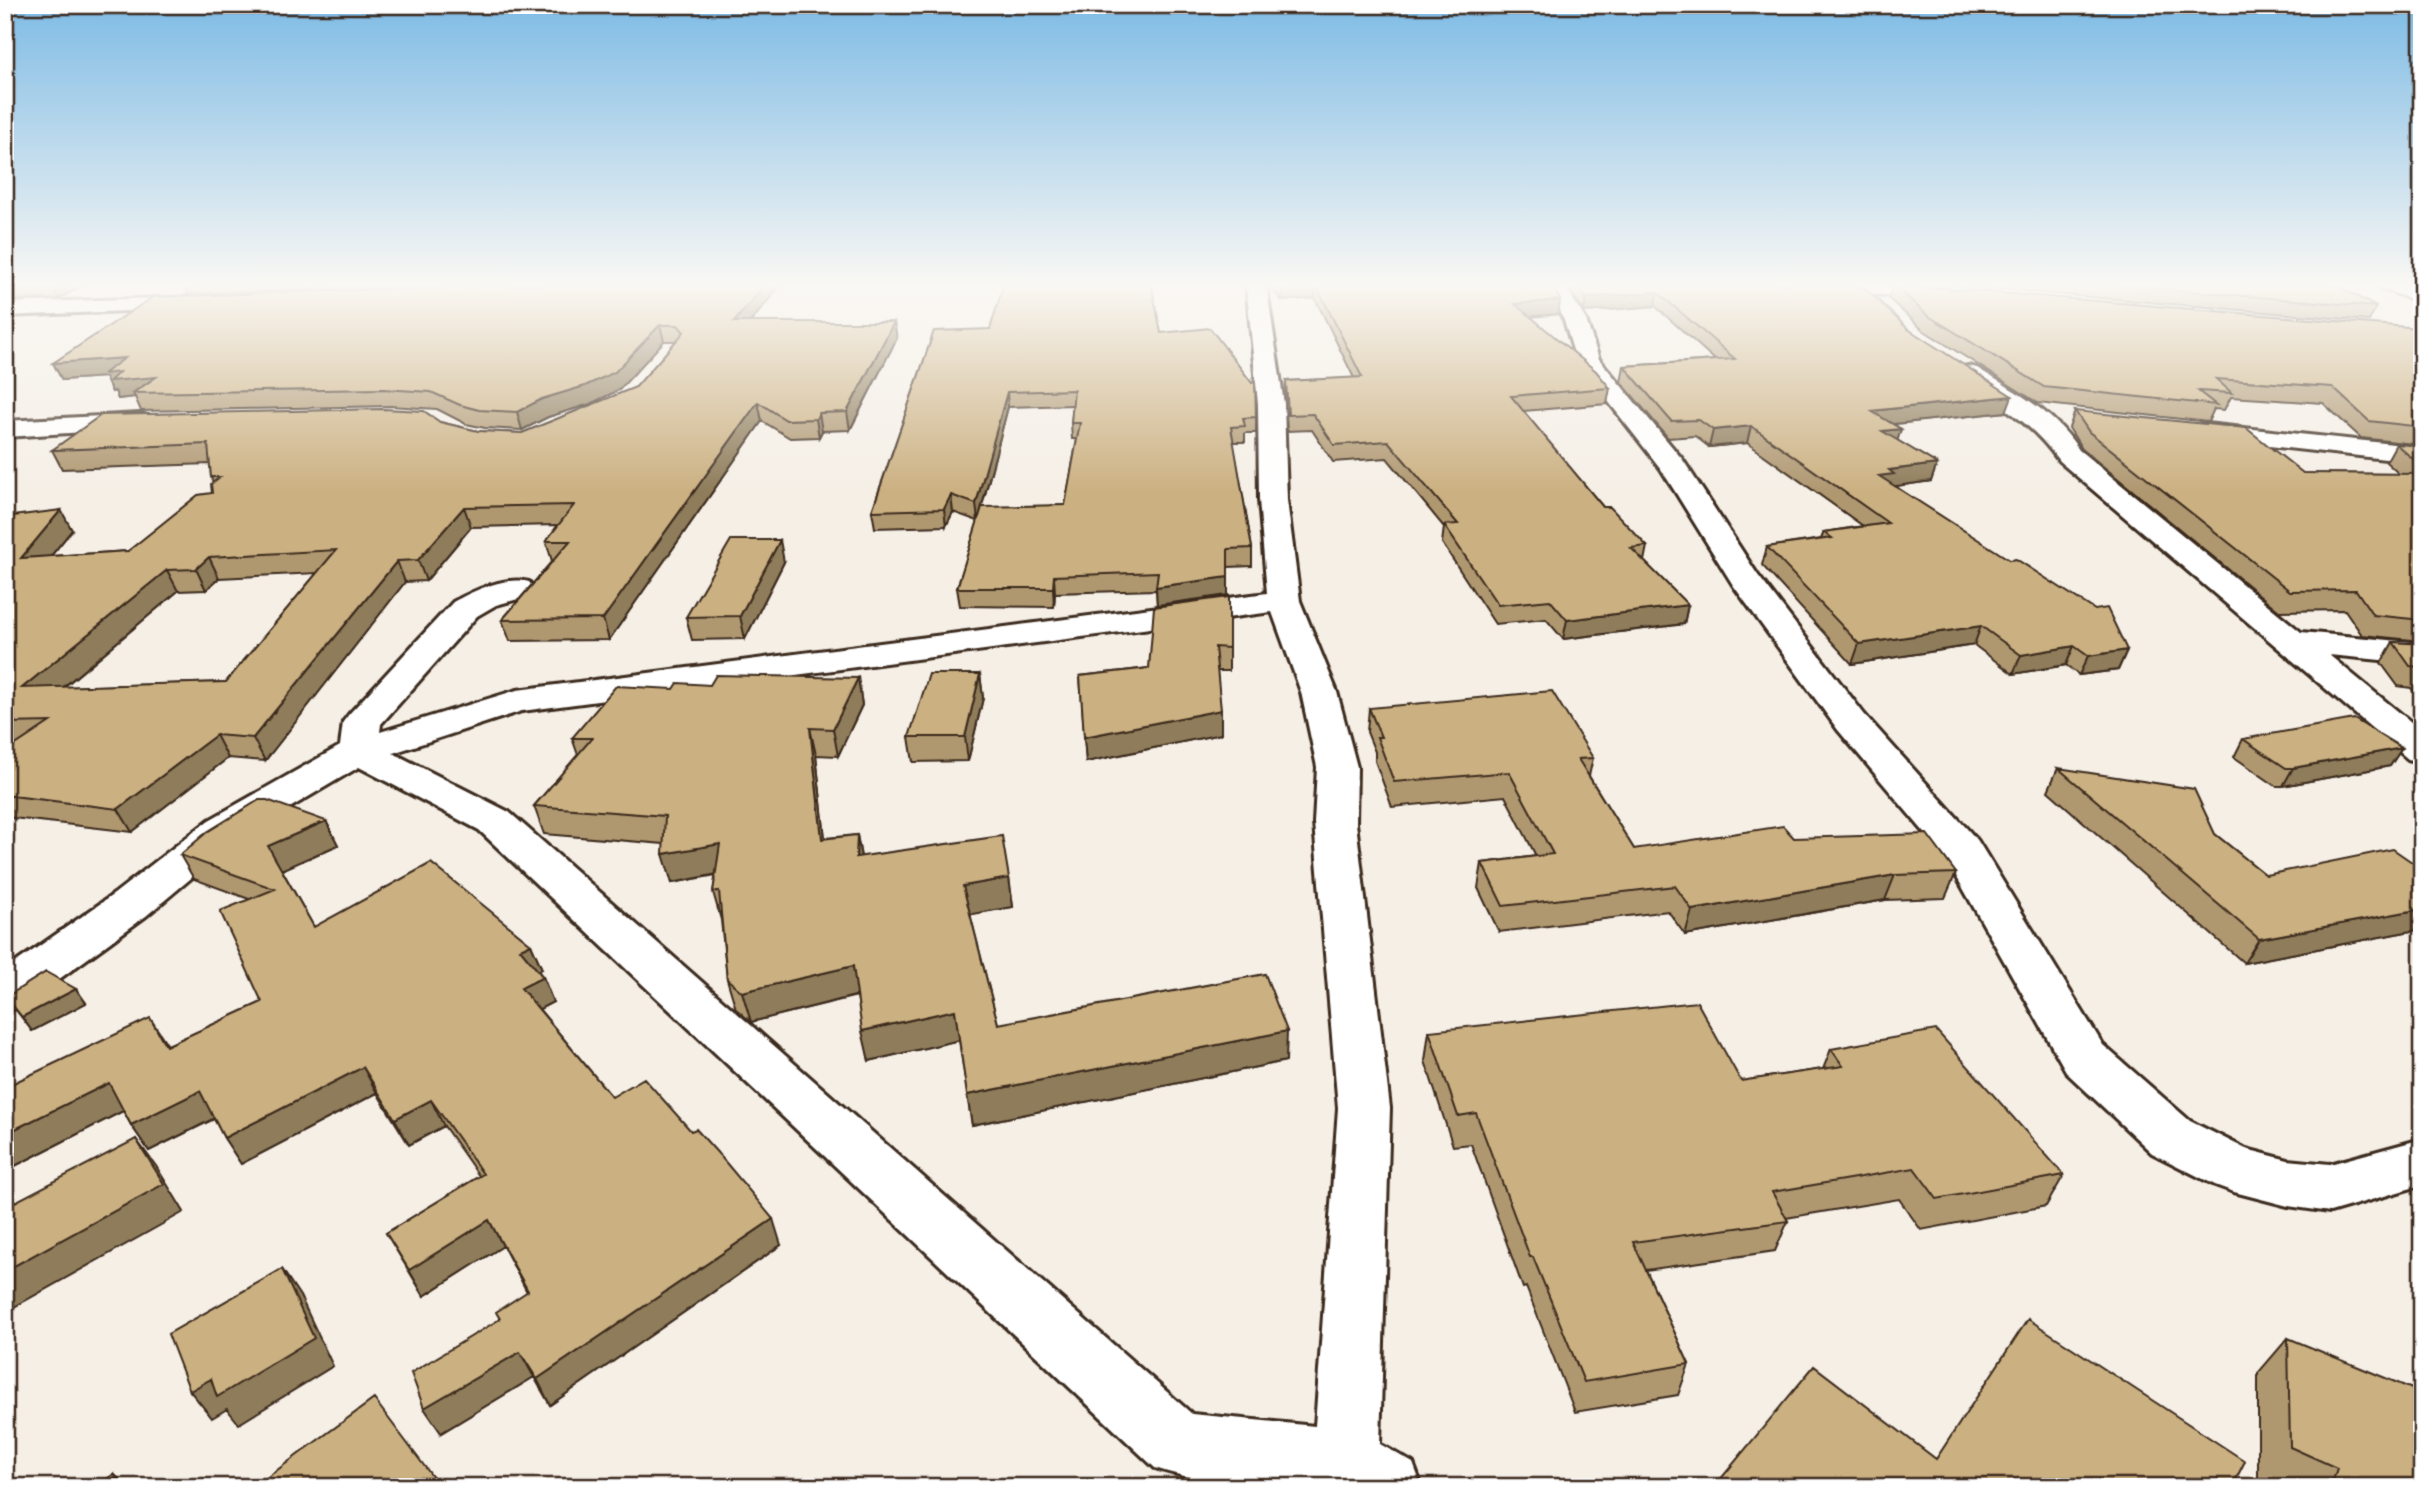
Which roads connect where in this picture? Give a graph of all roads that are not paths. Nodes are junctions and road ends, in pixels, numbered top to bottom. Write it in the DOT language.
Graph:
graph roads {
  1 [pos="1265,353"];
  2 [pos="1586,353"];
  3 [pos="1948,360"];
  4 [pos="2030,413"];
  5 [pos="2071,418"];
  6 [pos="159,422"];
  7 [pos="5,429"];
  8 [pos="2179,429"];
  9 [pos="2422,455"];
  10 [pos="518,589"];
  11 [pos="1283,601"];
  12 [pos="2288,641"];
  13 [pos="2422,654"];
  14 [pos="359,751"];
  15 [pos="2422,751"];
  16 [pos="5,995"];
  17 [pos="2422,1163"];
  18 [pos="1352,1478"];
  1 -- 11 [label="street"];
  2 -- 17 [label="street"];
  3 -- 4 [label="street"];
  4 -- 5 [label="street"];
  4 -- 12 [label="street"];
  6 -- 7 [label="street"];
  8 -- 9 [label="street"];
  10 -- 14 [label="street"];
  11 -- 14 [label="street"];
  11 -- 18 [label="street"];
  12 -- 13 [label="street"];
  12 -- 15 [label="street"];
  14 -- 16 [label="street"];
  14 -- 18 [label="street"];
}
